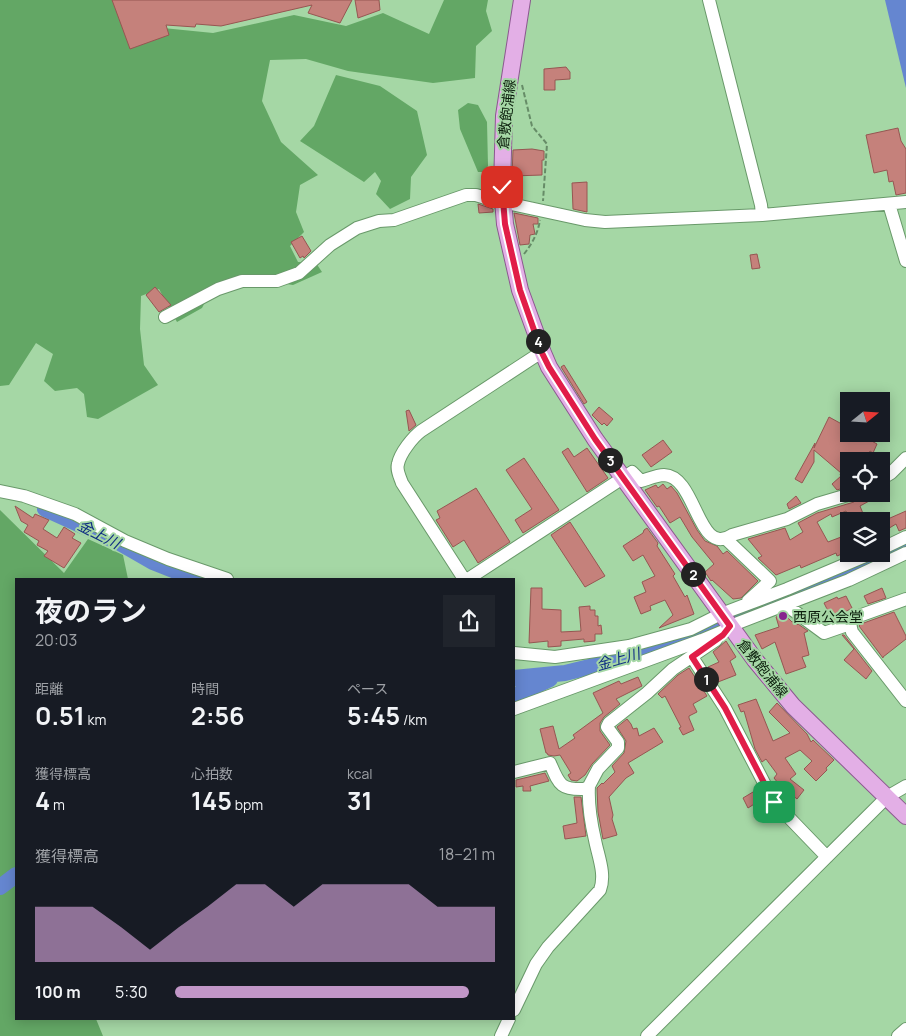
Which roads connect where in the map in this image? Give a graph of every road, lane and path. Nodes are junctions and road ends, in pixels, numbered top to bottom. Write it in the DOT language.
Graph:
graph roads {
  1 [pos="522,0"];
  2 [pos="709,0"];
  3 [pos="522,83"];
  4 [pos="503,202"];
  5 [pos="906,202"];
  6 [pos="889,204"];
  7 [pos="542,211"];
  8 [pos="762,215"];
  9 [pos="906,261"];
  10 [pos="514,266"];
  11 [pos="165,317"];
  12 [pos="542,353"];
  13 [pos="906,458"];
  14 [pos="890,474"];
  15 [pos="624,478"];
  16 [pos="0,491"];
  17 [pos="840,497"];
  18 [pos="906,537"];
  19 [pos="726,539"];
  20 [pos="890,545"];
  21 [pos="906,553"];
  22 [pos="851,562"];
  23 [pos="224,578"];
  24 [pos="465,578"];
  25 [pos="468,578"];
  26 [pos="906,599"];
  27 [pos="745,604"];
  28 [pos="786,605"];
  29 [pos="726,623"];
  30 [pos="850,624"];
  31 [pos="518,652"];
  32 [pos="692,657"];
  33 [pos="906,701"];
  34 [pos="515,709"];
  35 [pos="515,772"];
  36 [pos="589,786"];
  37 [pos="906,786"];
  38 [pos="887,797"];
  39 [pos="906,816"];
  40 [pos="827,857"];
  41 [pos="515,1008"];
  42 [pos="509,1020"];
  43 [pos="906,1029"];
  44 [pos="501,1036"];
  45 [pos="647,1036"];
  46 [pos="898,1036"];
  1 -- 4 [label="main road, 倉敷飽浦線"];
  2 -- 8 [label="street"];
  3 -- 7 [label="path"];
  4 -- 7 [label="street"];
  4 -- 10 [label="main road, 倉敷飽浦線"];
  4 -- 11 [label="street"];
  5 -- 6 [label="street"];
  6 -- 8 [label="street"];
  6 -- 9 [label="street"];
  7 -- 8 [label="street"];
  7 -- 10 [label="path"];
  10 -- 12 [label="main road, 倉敷飽浦線"];
  12 -- 15 [label="main road, 倉敷飽浦線"];
  12 -- 24 [label="street"];
  13 -- 14 [label="street"];
  15 -- 19 [label="street"];
  15 -- 25 [label="street"];
  15 -- 29 [label="main road, 倉敷飽浦線"];
  16 -- 23 [label="street"];
  17 -- 19 [label="street"];
  18 -- 20 [label="street"];
  19 -- 27 [label="street"];
  21 -- 28 [label="street"];
  22 -- 27 [label="street"];
  26 -- 30 [label="street"];
  27 -- 29 [label="street"];
  28 -- 29 [label="street"];
  28 -- 30 [label="street"];
  29 -- 31 [label="street"];
  29 -- 32 [label="street"];
  29 -- 34 [label="street"];
  29 -- 38 [label="main road, 倉敷飽浦線"];
  30 -- 33 [label="street"];
  32 -- 36 [label="street"];
  32 -- 40 [label="street"];
  35 -- 36 [label="street"];
  36 -- 41 [label="street"];
  37 -- 38 [label="street"];
  38 -- 39 [label="main road, 倉敷飽浦線"];
  38 -- 40 [label="street"];
  40 -- 45 [label="street"];
  42 -- 44 [label="street"];
  43 -- 46 [label="street"];
}
